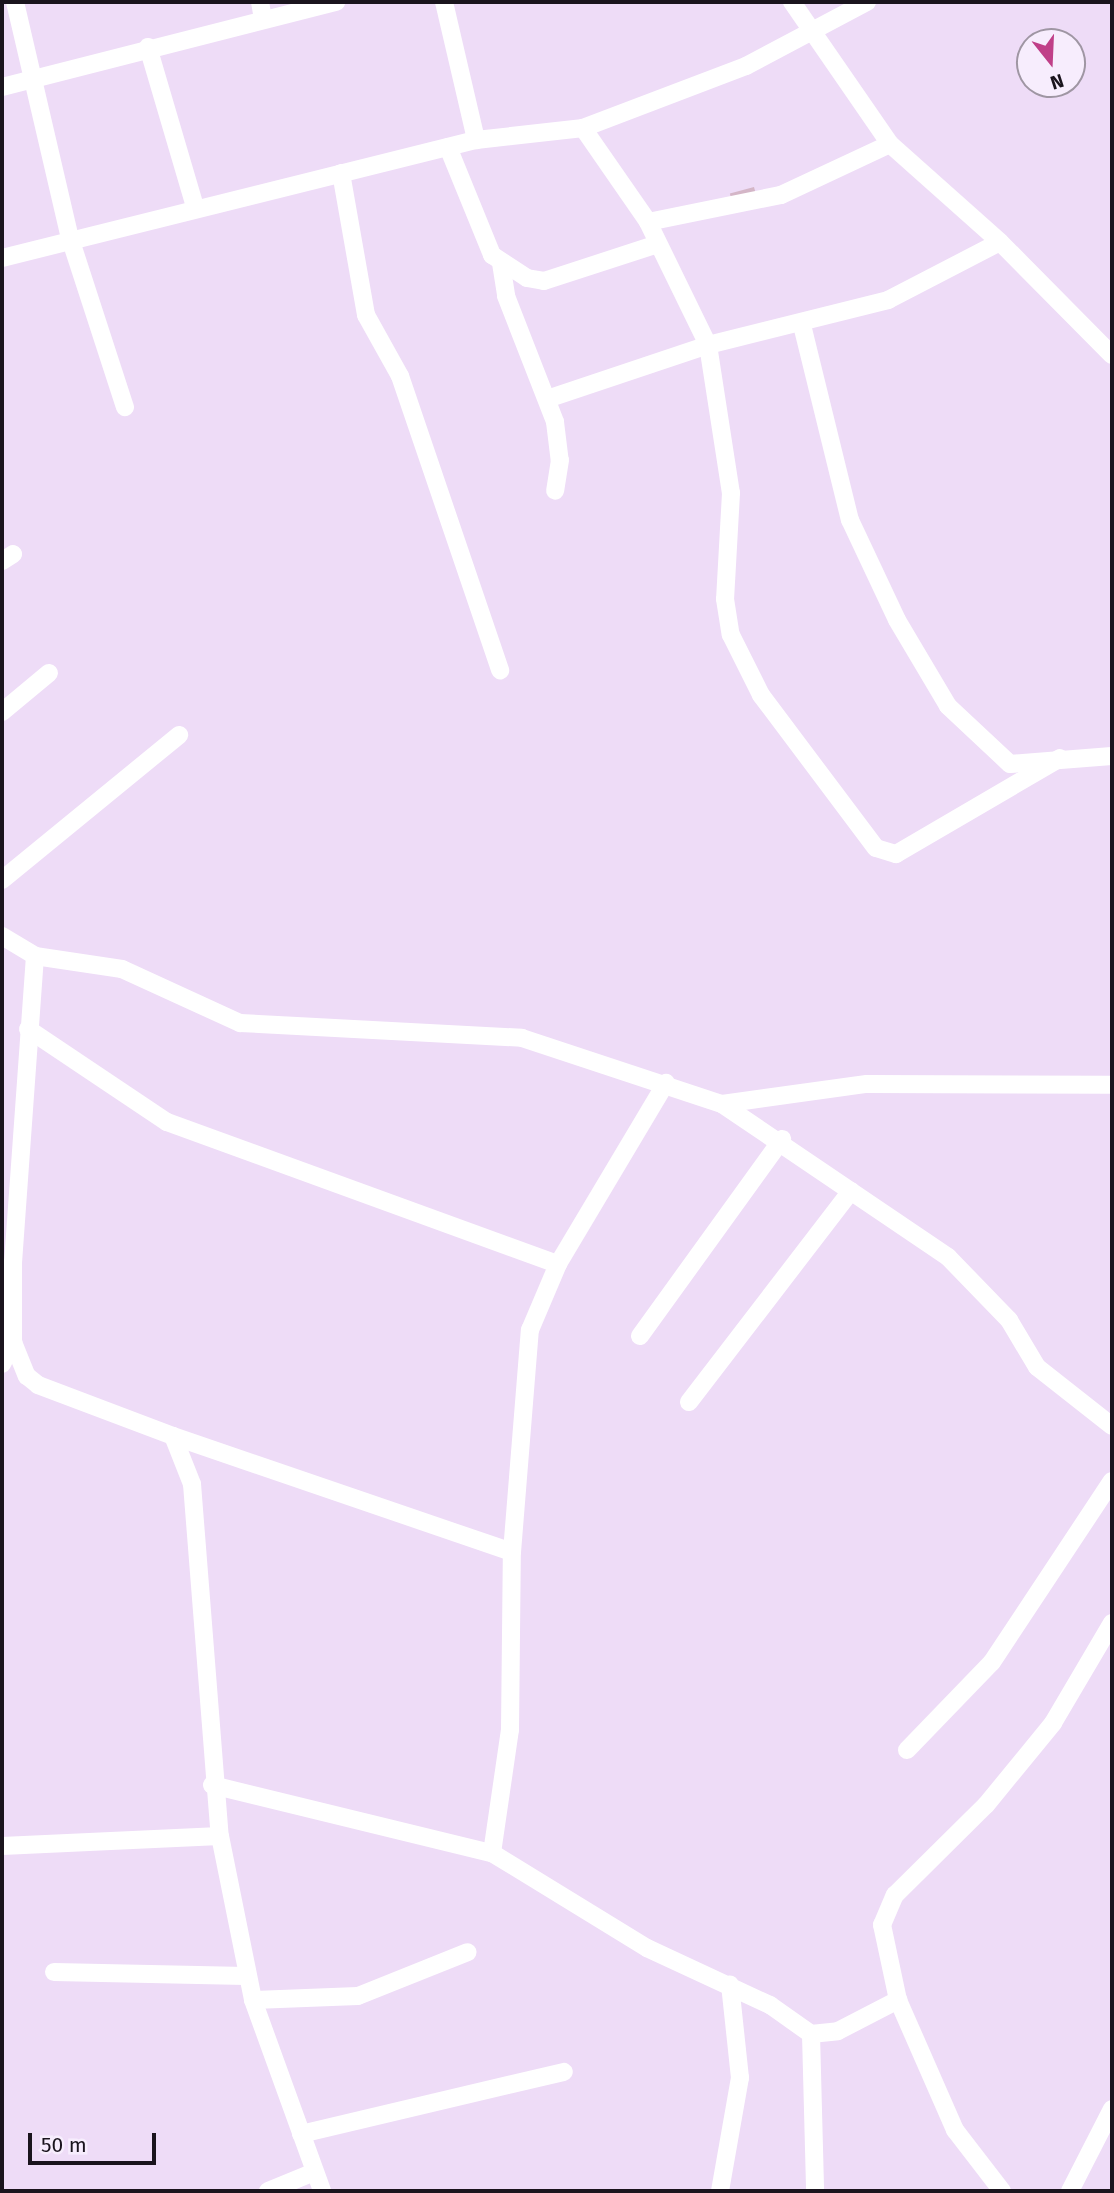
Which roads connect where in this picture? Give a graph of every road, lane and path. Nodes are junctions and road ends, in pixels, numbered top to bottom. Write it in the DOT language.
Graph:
graph roads {
  1 [pos="15,2"];
  2 [pos="337,2"];
  3 [pos="444,2"];
  4 [pos="792,2"];
  5 [pos="867,2"];
  6 [pos="262,10"];
  7 [pos="812,35"];
  8 [pos="148,47"];
  9 [pos="33,78"];
  10 [pos="2,87"];
  11 [pos="583,128"];
  12 [pos="476,141"];
  13 [pos="890,144"];
  14 [pos="448,147"];
  15 [pos="341,173"];
  16 [pos="195,207"];
  17 [pos="648,222"];
  18 [pos="70,238"];
  19 [pos="1000,242"];
  20 [pos="658,244"];
  21 [pos="2,258"];
  22 [pos="501,264"];
  23 [pos="802,325"];
  24 [pos="708,345"];
  25 [pos="1112,355"];
  26 [pos="547,399"];
  27 [pos="125,407"];
  28 [pos="555,491"];
  29 [pos="500,670"];
  30 [pos="49,673"];
  31 [pos="2,712"];
  32 [pos="179,735"];
  33 [pos="1112,756"];
  34 [pos="1060,758"];
  35 [pos="2,880"];
  36 [pos="2,936"];
  37 [pos="35,956"];
  38 [pos="28,1028"];
  39 [pos="666,1083"];
  40 [pos="1112,1085"];
  41 [pos="722,1104"];
  42 [pos="782,1139"];
  43 [pos="851,1191"];
  44 [pos="558,1264"];
  45 [pos="640,1336"];
  46 [pos="13,1342"];
  47 [pos="2,1364"];
  48 [pos="689,1402"];
  49 [pos="1112,1426"];
  50 [pos="173,1436"];
  51 [pos="1112,1481"];
  52 [pos="512,1552"];
  53 [pos="1112,1623"];
  54 [pos="907,1750"];
  55 [pos="212,1785"];
  56 [pos="220,1836"];
  57 [pos="2,1846"];
  58 [pos="492,1853"];
  59 [pos="468,1952"];
  60 [pos="54,1972"];
  61 [pos="246,1976"];
  62 [pos="730,1985"];
  63 [pos="253,2000"];
  64 [pos="898,2000"];
  65 [pos="811,2035"];
  66 [pos="564,2072"];
  67 [pos="1112,2109"];
  68 [pos="1109,2131"];
  69 [pos="301,2134"];
  70 [pos="314,2172"];
  71 [pos="268,2191"];
  72 [pos="322,2191"];
  73 [pos="720,2191"];
  74 [pos="815,2191"];
  75 [pos="1002,2191"];
  76 [pos="1070,2191"];
  1 -- 9 [label="street"];
  2 -- 6 [label="street"];
  3 -- 12 [label="street"];
  4 -- 7 [label="street"];
  5 -- 7 [label="street"];
  6 -- 8 [label="street"];
  7 -- 11 [label="street"];
  7 -- 13 [label="street"];
  8 -- 9 [label="street"];
  8 -- 16 [label="street"];
  9 -- 10 [label="street"];
  9 -- 18 [label="street"];
  11 -- 12 [label="street"];
  11 -- 17 [label="street"];
  12 -- 14 [label="street"];
  13 -- 17 [label="street"];
  13 -- 19 [label="street"];
  14 -- 15 [label="street"];
  14 -- 22 [label="street"];
  15 -- 16 [label="street"];
  15 -- 29 [label="street"];
  16 -- 18 [label="street"];
  17 -- 20 [label="street"];
  18 -- 21 [label="street"];
  18 -- 27 [label="street"];
  19 -- 23 [label="street"];
  19 -- 25 [label="street"];
  20 -- 22 [label="street"];
  20 -- 24 [label="street"];
  22 -- 26 [label="street"];
  23 -- 24 [label="street"];
  23 -- 34 [label="street"];
  24 -- 26 [label="street"];
  24 -- 34 [label="street"];
  26 -- 28 [label="street"];
  30 -- 31 [label="street"];
  32 -- 35 [label="street"];
  33 -- 34 [label="street"];
  36 -- 37 [label="street"];
  37 -- 38 [label="street"];
  37 -- 39 [label="street"];
  38 -- 44 [label="street"];
  38 -- 46 [label="street"];
  39 -- 41 [label="street"];
  39 -- 44 [label="street"];
  40 -- 41 [label="street"];
  41 -- 42 [label="street"];
  42 -- 43 [label="street"];
  42 -- 45 [label="street"];
  43 -- 48 [label="street"];
  43 -- 49 [label="street"];
  44 -- 52 [label="street"];
  46 -- 47 [label="street"];
  46 -- 50 [label="street"];
  50 -- 52 [label="street"];
  50 -- 55 [label="street"];
  51 -- 54 [label="street"];
  52 -- 58 [label="street"];
  53 -- 64 [label="street"];
  55 -- 56 [label="street"];
  55 -- 58 [label="street"];
  56 -- 57 [label="street"];
  56 -- 61 [label="street"];
  58 -- 62 [label="street"];
  59 -- 63 [label="street"];
  60 -- 61 [label="street"];
  61 -- 63 [label="street"];
  62 -- 65 [label="street"];
  62 -- 73 [label="street"];
  63 -- 69 [label="street"];
  64 -- 65 [label="street"];
  64 -- 75 [label="street"];
  65 -- 74 [label="street"];
  66 -- 69 [label="street"];
  67 -- 68 [label="street"];
  68 -- 76 [label="street"];
  69 -- 70 [label="street"];
  70 -- 71 [label="street"];
  70 -- 72 [label="street"];
}
